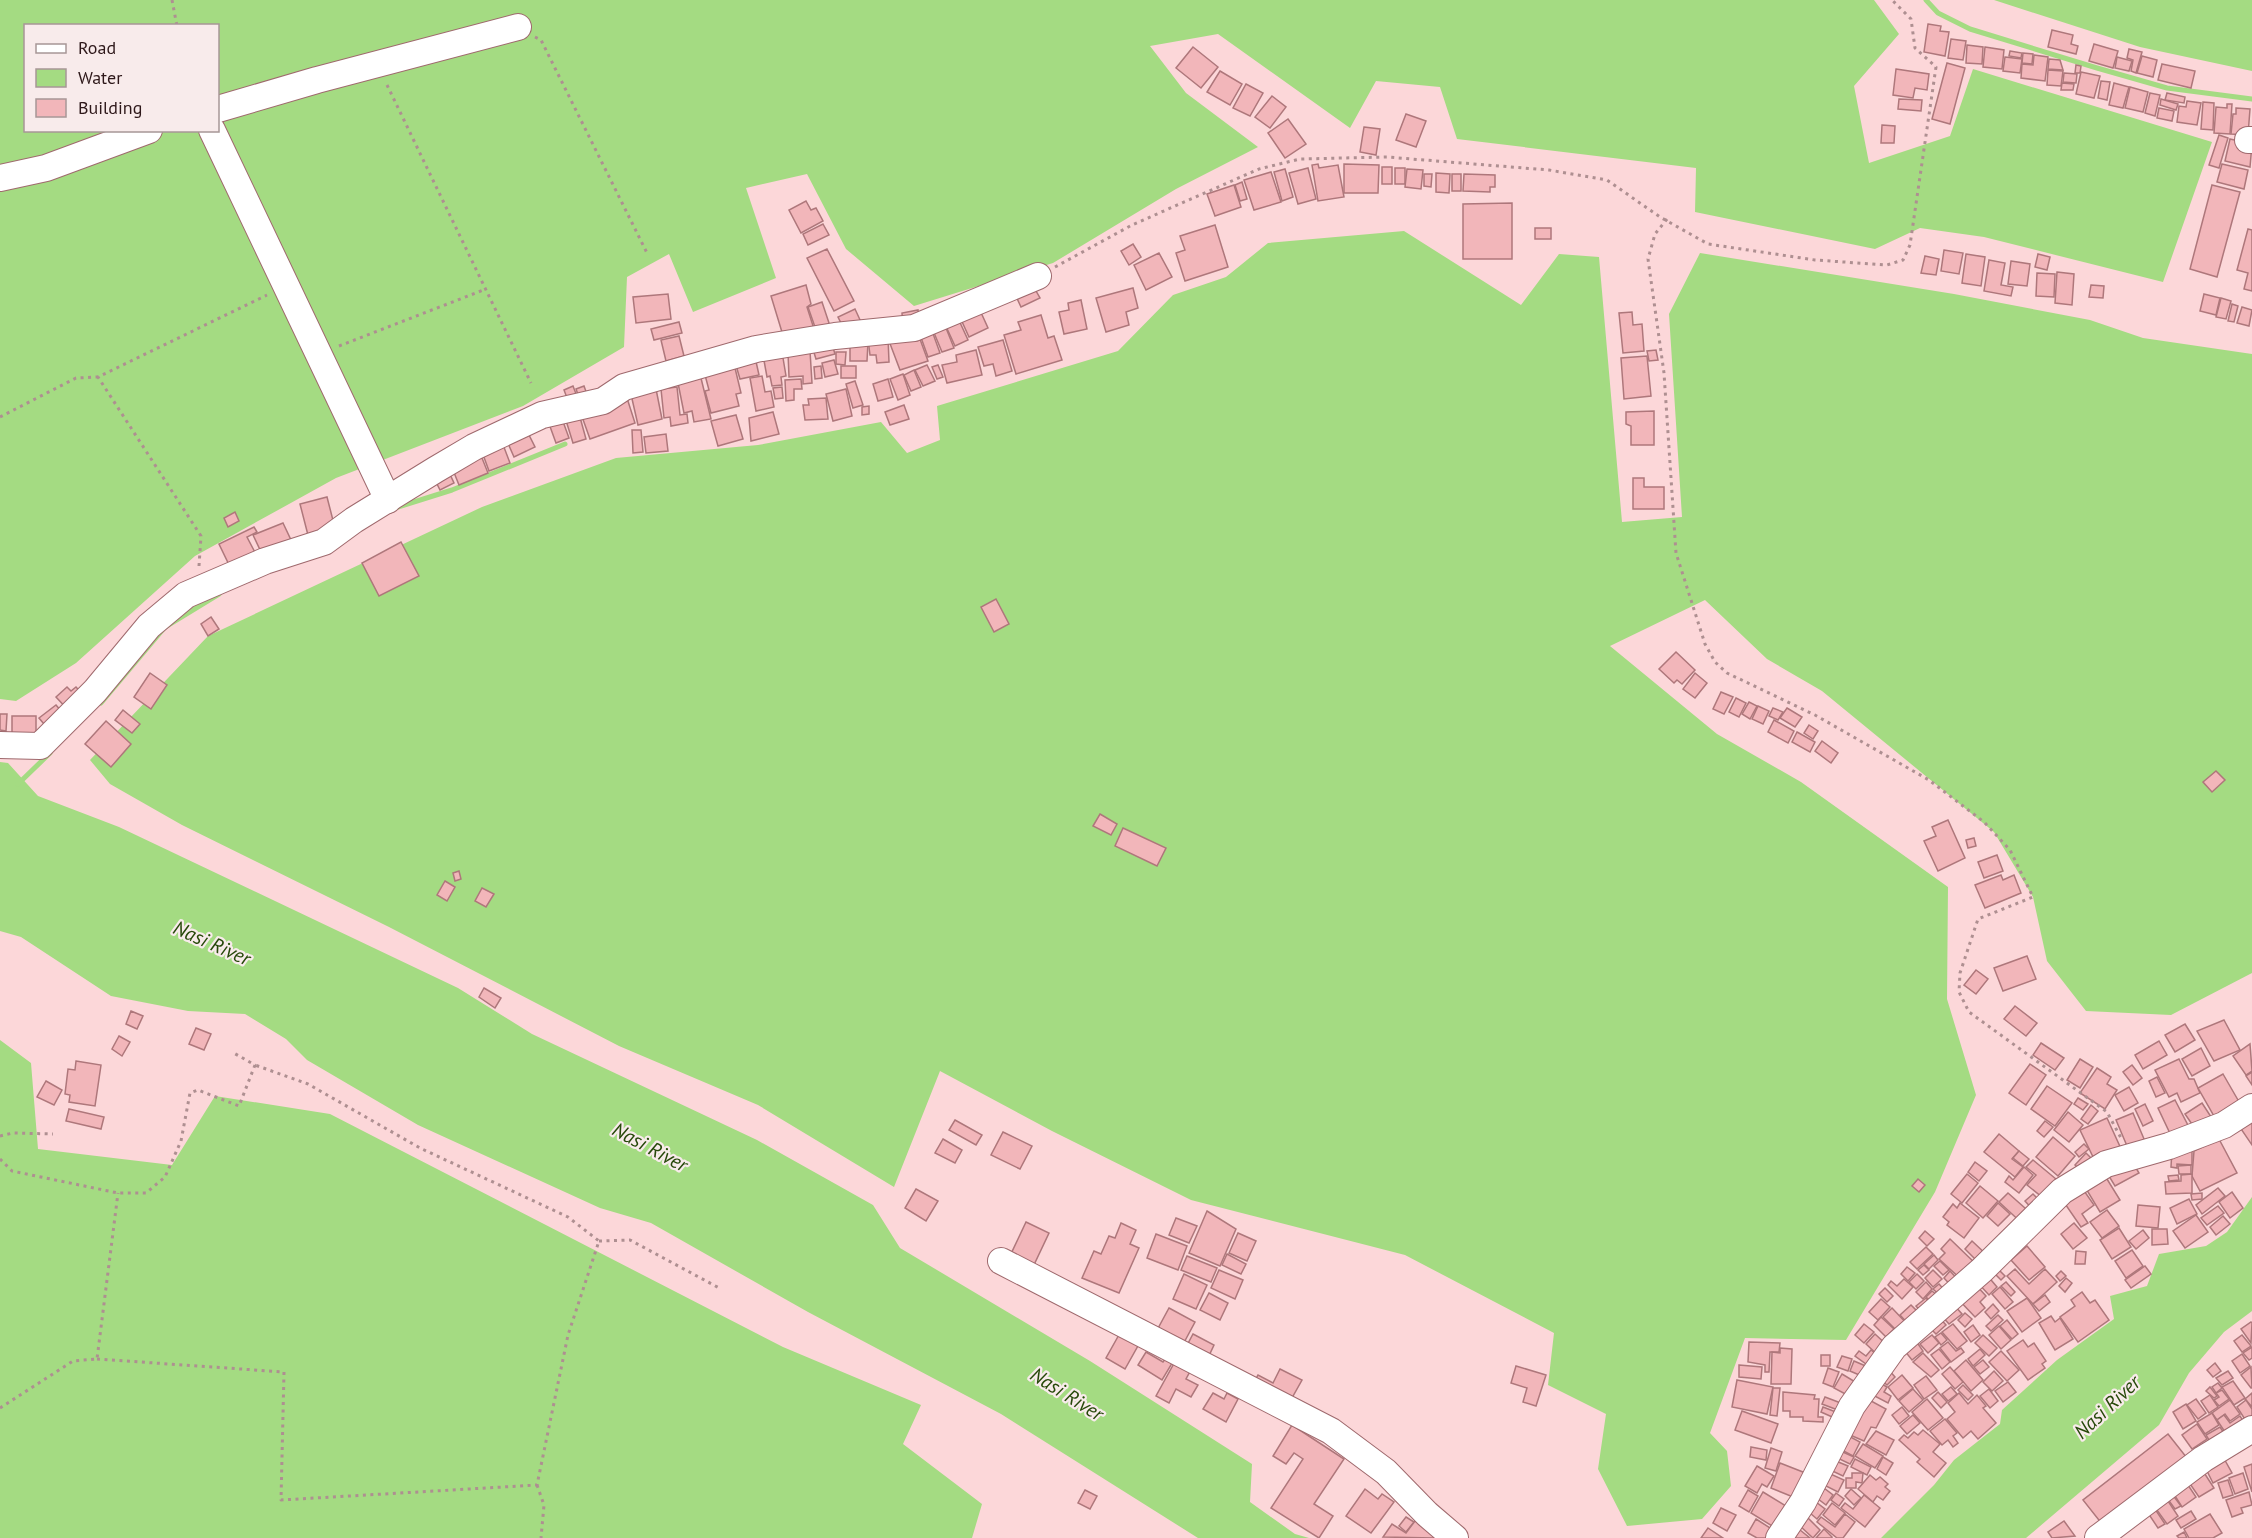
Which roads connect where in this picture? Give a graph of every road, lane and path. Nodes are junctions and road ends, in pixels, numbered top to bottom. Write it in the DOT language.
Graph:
graph roads {
  1 [pos="172,0"];
  2 [pos="1892,0"];
  3 [pos="177,24"];
  4 [pos="518,27"];
  5 [pos="378,64"];
  6 [pos="219,110"];
  7 [pos="144,132"];
  8 [pos="213,132"];
  9 [pos="0,178"];
  10 [pos="1667,219"];
  11 [pos="648,255"];
  12 [pos="1038,276"];
  13 [pos="285,286"];
  14 [pos="486,289"];
  15 [pos="318,355"];
  16 [pos="98,377"];
  17 [pos="531,383"];
  18 [pos="0,417"];
  19 [pos="388,500"];
  20 [pos="198,590"];
  21 [pos="0,745"];
  22 [pos="232,1052"];
  23 [pos="255,1065"];
  24 [pos="2252,1107"];
  25 [pos="53,1134"];
  26 [pos="0,1136"];
  27 [pos="2131,1156"];
  28 [pos="0,1159"];
  29 [pos="118,1193"];
  30 [pos="599,1241"];
  31 [pos="1001,1261"];
  32 [pos="721,1289"];
  33 [pos="97,1359"];
  34 [pos="0,1407"];
  35 [pos="2252,1429"];
  36 [pos="537,1485"];
  37 [pos="541,1538"];
  38 [pos="1455,1538"];
  39 [pos="1779,1538"];
  40 [pos="2098,1538"];
  1 -- 3 [label="path"];
  2 -- 10 [label="path"];
  4 -- 5 [label="street"];
  4 -- 11 [label="path"];
  5 -- 6 [label="street"];
  5 -- 14 [label="path"];
  7 -- 9 [label="street"];
  8 -- 13 [label="street"];
  10 -- 12 [label="path"];
  10 -- 27 [label="path"];
  12 -- 19 [label="street"];
  13 -- 15 [label="street"];
  13 -- 16 [label="path"];
  14 -- 15 [label="path"];
  14 -- 17 [label="path"];
  15 -- 19 [label="street"];
  16 -- 18 [label="path"];
  16 -- 20 [label="path"];
  19 -- 20 [label="street"];
  20 -- 21 [label="street"];
  22 -- 23 [label="path"];
  23 -- 29 [label="path"];
  23 -- 30 [label="path"];
  24 -- 27 [label="street"];
  25 -- 26 [label="path"];
  27 -- 39 [label="street"];
  28 -- 29 [label="path"];
  29 -- 33 [label="path"];
  30 -- 32 [label="path"];
  30 -- 36 [label="path"];
  31 -- 38 [label="street"];
  33 -- 34 [label="path"];
  33 -- 36 [label="path"];
  35 -- 40 [label="street"];
  36 -- 37 [label="path"];
}
